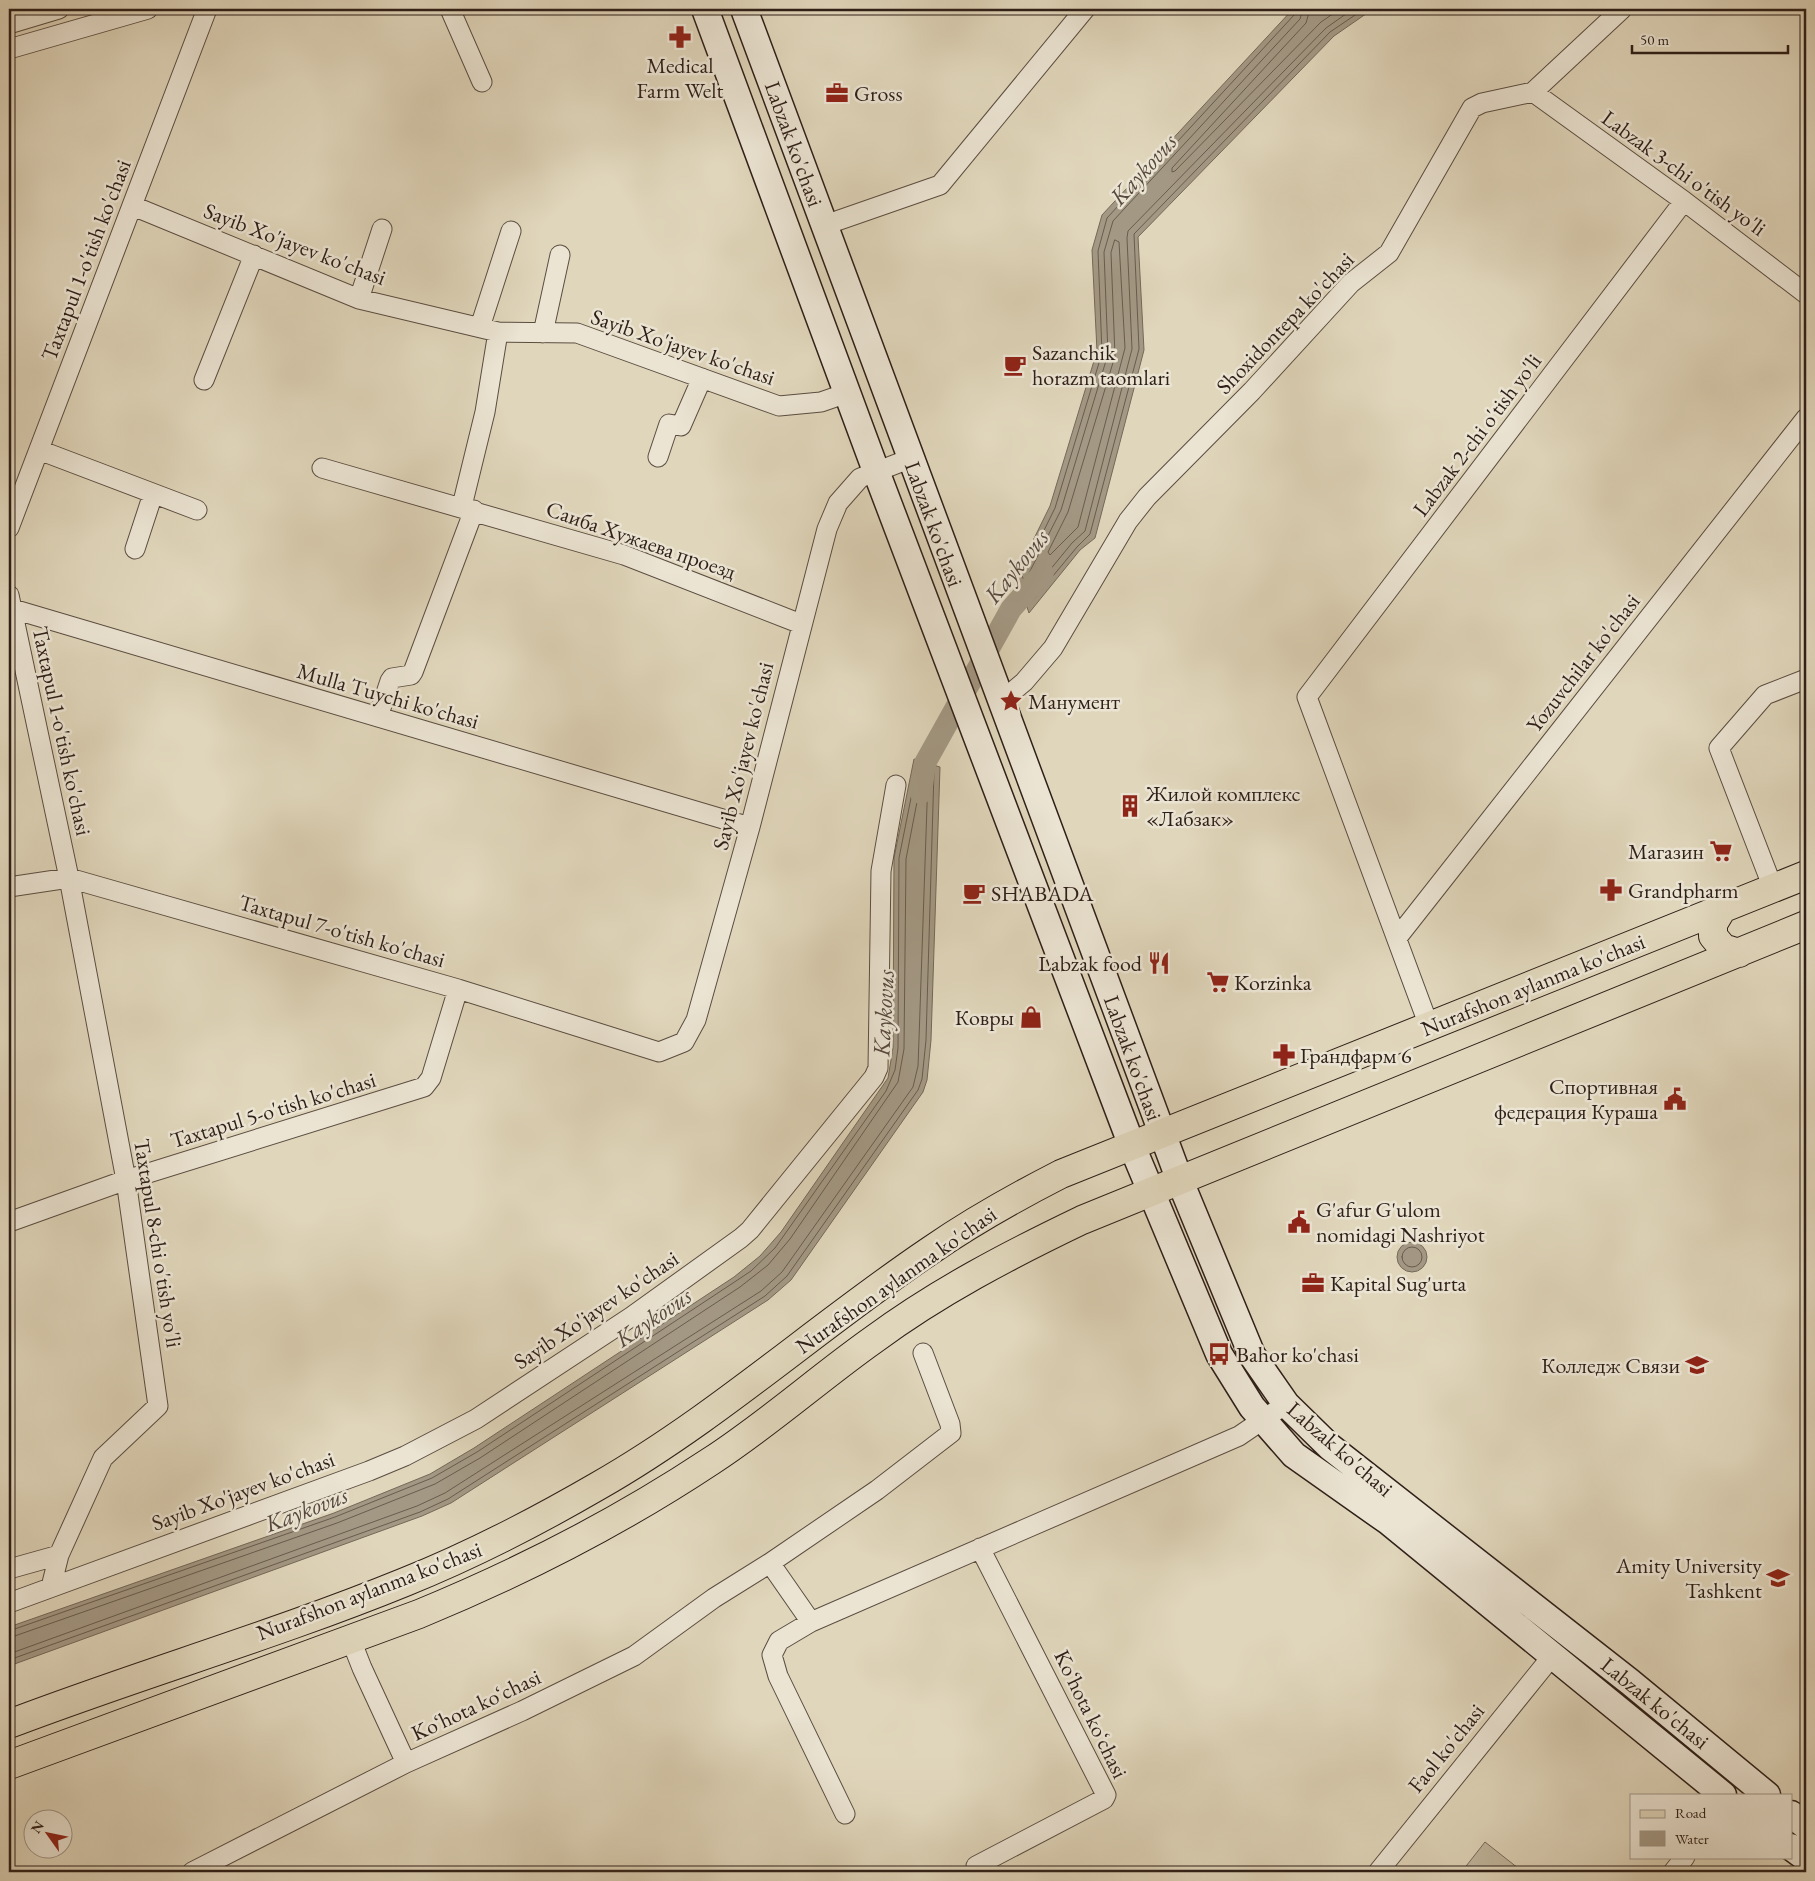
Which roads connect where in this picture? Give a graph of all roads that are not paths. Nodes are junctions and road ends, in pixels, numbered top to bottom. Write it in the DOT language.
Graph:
graph roads {
  1 [pos="59,9"];
  2 [pos="148,9"];
  3 [pos="207,9"];
  4 [pos="450,9"];
  5 [pos="705,9"];
  6 [pos="744,9"];
  7 [pos="1085,9"];
  8 [pos="1622,9"];
  9 [pos="9,24"];
  10 [pos="9,49"];
  11 [pos="482,82"];
  12 [pos="1533,92"];
  13 [pos="1684,201"];
  14 [pos="133,206"];
  15 [pos="825,225"];
  16 [pos="382,230"];
  17 [pos="512,231"];
  18 [pos="560,254"];
  19 [pos="254,255"];
  20 [pos="1806,294"];
  21 [pos="359,299"];
  22 [pos="489,330"];
  23 [pos="543,333"];
  24 [pos="702,378"];
  25 [pos="204,380"];
  26 [pos="847,393"];
  27 [pos="1806,418"];
  28 [pos="39,450"];
  29 [pos="658,458"];
  30 [pos="909,459"];
  31 [pos="322,468"];
  32 [pos="876,471"];
  33 [pos="154,494"];
  34 [pos="468,508"];
  35 [pos="197,510"];
  36 [pos="9,528"];
  37 [pos="135,549"];
  38 [pos="11,602"];
  39 [pos="801,624"];
  40 [pos="1806,679"];
  41 [pos="996,692"];
  42 [pos="378,717"];
  43 [pos="896,785"];
  44 [pos="750,827"];
  45 [pos="1806,875"];
  46 [pos="69,878"];
  47 [pos="9,887"];
  48 [pos="1773,888"];
  49 [pos="1722,909"];
  50 [pos="1806,925"];
  51 [pos="1397,938"];
  52 [pos="1739,953"];
  53 [pos="458,989"];
  54 [pos="1429,1026"];
  55 [pos="659,1052"];
  56 [pos="1161,1134"];
  57 [pos="1132,1146"];
  58 [pos="126,1180"];
  59 [pos="1180,1181"];
  60 [pos="1151,1192"];
  61 [pos="9,1222"];
  62 [pos="815,1335"];
  63 [pos="924,1353"];
  64 [pos="839,1365"];
  65 [pos="1286,1404"];
  66 [pos="1262,1421"];
  67 [pos="980,1548"];
  68 [pos="59,1554"];
  69 [pos="770,1563"];
  70 [pos="9,1569"];
  71 [pos="51,1587"];
  72 [pos="9,1603"];
  73 [pos="811,1622"];
  74 [pos="351,1640"];
  75 [pos="1553,1655"];
  76 [pos="9,1724"];
  77 [pos="406,1763"];
  78 [pos="9,1765"];
  79 [pos="1740,1786"];
  80 [pos="1722,1794"];
  81 [pos="1764,1794"];
  82 [pos="845,1814"];
  83 [pos="1792,1815"];
  84 [pos="1806,1826"];
  85 [pos="1792,1848"];
  86 [pos="1684,1858"];
  87 [pos="1806,1858"];
  88 [pos="976,1866"];
  89 [pos="192,1872"];
  90 [pos="1378,1872"];
  91 [pos="1673,1872"];
  1 -- 9 [label="street"];
  2 -- 10 [label="street"];
  3 -- 14 [label="street, Taxtapul 1-o'tish ko'chasi"];
  4 -- 11 [label="street"];
  5 -- 26 [label="main road, Labzak ko'chasi"];
  6 -- 15 [label="main road, Labzak ko'chasi"];
  7 -- 15 [label="street"];
  8 -- 12 [label="street"];
  12 -- 13 [label="street, Labzak 3-chi o'tish yo'li"];
  12 -- 41 [label="street, Shoxidontepa ko'chasi"];
  13 -- 20 [label="street, Labzak 3-chi o'tish yo'li"];
  13 -- 51 [label="street, Labzak 2-chi o'tish yo'li"];
  14 -- 19 [label="street, Sayib Xo'jayev ko'chasi"];
  14 -- 28 [label="street, Taxtapul 1-o'tish ko'chasi"];
  15 -- 30 [label="main road, Labzak ko'chasi"];
  16 -- 21 [label="street"];
  17 -- 22 [label="street"];
  18 -- 23 [label="street"];
  19 -- 21 [label="street, Sayib Xo'jayev ko'chasi"];
  19 -- 25 [label="street"];
  21 -- 22 [label="street, Sayib Xo'jayev ko'chasi"];
  22 -- 23 [label="street, Sayib Xo'jayev ko'chasi"];
  22 -- 34 [label="street"];
  23 -- 24 [label="street, Sayib Xo'jayev ko'chasi"];
  24 -- 26 [label="street, Sayib Xo'jayev ko'chasi"];
  24 -- 29 [label="street"];
  26 -- 32 [label="main road, Labzak ko'chasi"];
  27 -- 51 [label="street, Yozuvchilar ko'chasi"];
  28 -- 33 [label="street"];
  28 -- 36 [label="street, Taxtapul 1-o'tish ko'chasi"];
  30 -- 32 [label="street, Sayib Xo'jayev ko'chasi"];
  30 -- 41 [label="main road, Labzak ko'chasi"];
  31 -- 34 [label="street, Саиба Хужаева проезд"];
  32 -- 39 [label="street, Sayib Xo'jayev ko'chasi"];
  32 -- 57 [label="main road, Labzak ko'chasi"];
  33 -- 35 [label="street"];
  33 -- 37 [label="street"];
  34 -- 39 [label="street, Саиба Хужаева проезд"];
  34 -- 42 [label="street"];
  38 -- 42 [label="street, Mulla Tuychi ko'chasi"];
  38 -- 46 [label="street, Taxtapul 1-o'tish ko'chasi"];
  39 -- 44 [label="street, Sayib Xo'jayev ko'chasi"];
  40 -- 48 [label="street"];
  41 -- 56 [label="main road, Labzak ko'chasi"];
  42 -- 44 [label="street, Mulla Tuychi ko'chasi"];
  43 -- 71 [label="street, Sayib Xo'jayev ko'chasi"];
  44 -- 55 [label="street, Sayib Xo'jayev ko'chasi"];
  45 -- 48 [label="main road, Nurafshon aylanma ko'chasi"];
  46 -- 47 [label="street, Taxtapul 7-o'tish ko'chasi"];
  46 -- 53 [label="street, Taxtapul 7-o'tish ko'chasi"];
  46 -- 58 [label="street, Taxtapul 8-chi o'tish yo'li"];
  48 -- 49 [label="main road, Nurafshon aylanma ko'chasi"];
  49 -- 52 [label="main road"];
  49 -- 54 [label="main road, Nurafshon aylanma ko'chasi"];
  50 -- 52 [label="main road, Nurafshon aylanma ko'chasi"];
  51 -- 54 [label="street"];
  52 -- 59 [label="main road, Nurafshon aylanma ko'chasi"];
  53 -- 55 [label="street, Taxtapul 7-o'tish ko'chasi"];
  53 -- 58 [label="street, Taxtapul 5-o'tish ko'chasi"];
  54 -- 56 [label="main road, Nurafshon aylanma ko'chasi"];
  56 -- 57 [label="main road, Nurafshon aylanma ko'chasi"];
  56 -- 59 [label="main road, Labzak ko'chasi"];
  57 -- 60 [label="main road, Labzak ko'chasi"];
  57 -- 62 [label="main road, Nurafshon aylanma ko'chasi"];
  58 -- 61 [label="street, Taxtapul 5-o'tish ko'chasi"];
  58 -- 68 [label="street, Taxtapul 8-chi o'tish yo'li"];
  59 -- 60 [label="main road, Nurafshon aylanma ko'chasi"];
  59 -- 65 [label="main road, Labzak ko'chasi"];
  60 -- 64 [label="main road, Nurafshon aylanma ko'chasi"];
  60 -- 66 [label="main road, Labzak ko'chasi"];
  62 -- 64 [label="main road"];
  62 -- 76 [label="main road, Nurafshon aylanma ko'chasi"];
  63 -- 69 [label="street, Koʻhota koʻchasi"];
  64 -- 74 [label="main road, Nurafshon aylanma ko'chasi"];
  65 -- 66 [label="street"];
  65 -- 79 [label="main road, Labzak ko'chasi"];
  66 -- 67 [label="street"];
  66 -- 75 [label="main road, Labzak ko'chasi"];
  67 -- 73 [label="street"];
  67 -- 88 [label="street, Koʻhota koʻchasi"];
  68 -- 70 [label="street"];
  68 -- 71 [label="street, Taxtapul 8-chi o'tish yo'li"];
  69 -- 73 [label="street"];
  69 -- 77 [label="street, Koʻhota koʻchasi"];
  71 -- 72 [label="street, Sayib Xo'jayev ko'chasi"];
  73 -- 82 [label="street"];
  74 -- 77 [label="street"];
  74 -- 78 [label="main road, Nurafshon aylanma ko'chasi"];
  75 -- 80 [label="main road, Labzak ko'chasi"];
  75 -- 90 [label="street, Faol ko'chasi"];
  77 -- 89 [label="street, Koʻhota koʻchasi"];
  79 -- 81 [label="main road, Labzak ko'chasi"];
  83 -- 84 [label="main road"];
  85 -- 87 [label="main road"];
  86 -- 91 [label="street"];
}
